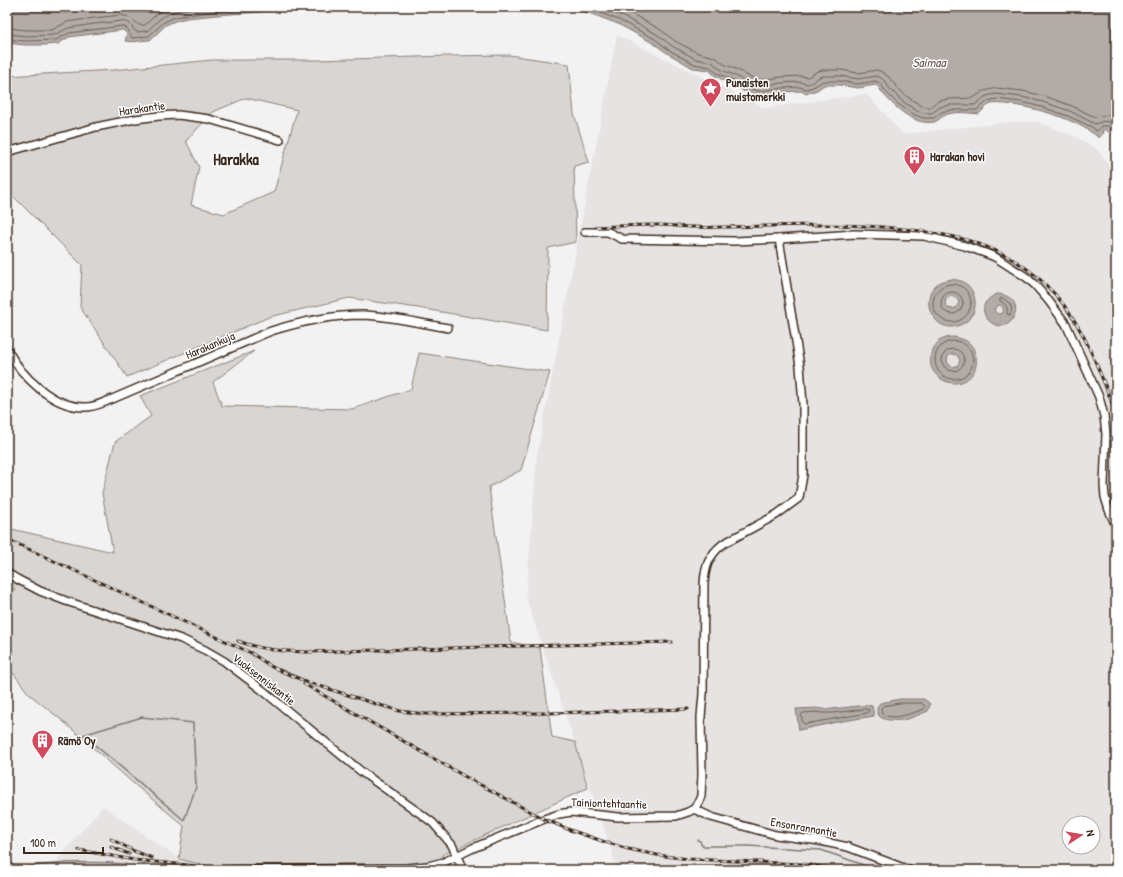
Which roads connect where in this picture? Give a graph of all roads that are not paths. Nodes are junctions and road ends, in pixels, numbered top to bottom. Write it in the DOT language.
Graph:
graph roads {
  1 [pos="280,140"];
  2 [pos="7,152"];
  3 [pos="585,232"];
  4 [pos="779,239"];
  5 [pos="448,328"];
  6 [pos="7,349"];
  7 [pos="1116,526"];
  8 [pos="7,573"];
  9 [pos="694,809"];
  10 [pos="457,856"];
  11 [pos="232,870"];
  12 [pos="463,870"];
  13 [pos="909,870"];
  1 -- 2 [label="street, Harakantie"];
  3 -- 4 [label="street"];
  4 -- 7 [label="street"];
  4 -- 9 [label="street"];
  5 -- 6 [label="street, Harakankuja"];
  8 -- 10 [label="street, Vuoksenniskantie"];
  9 -- 10 [label="street, Tainiontehtaantie"];
  9 -- 13 [label="street, Ensonrannantie"];
  10 -- 11 [label="street, Tainiontehtaantie"];
  10 -- 12 [label="street, Vuoksenniskantie"];
}
